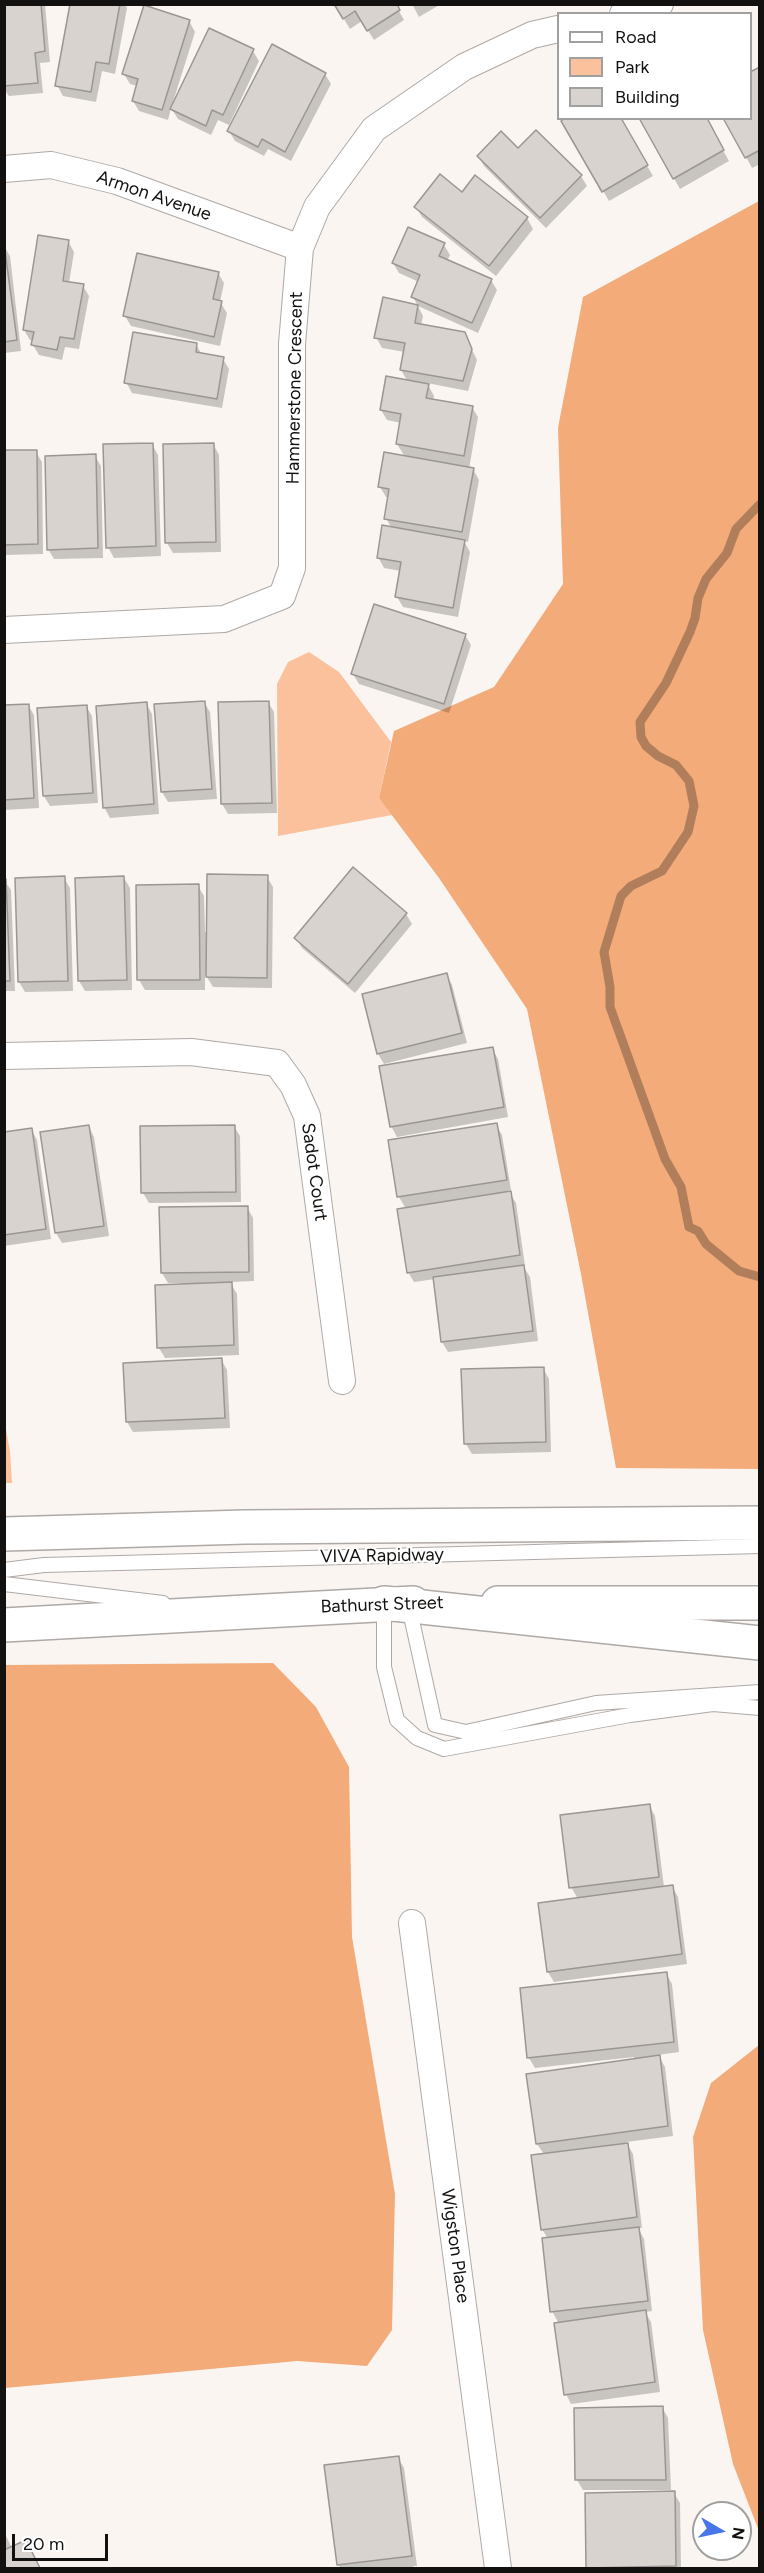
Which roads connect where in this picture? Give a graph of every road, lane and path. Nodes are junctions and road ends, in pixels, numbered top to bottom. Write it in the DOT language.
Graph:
graph roads {
  1 [pos="660,4"];
  2 [pos="630,12"];
  3 [pos="557,29"];
  4 [pos="4,169"];
  5 [pos="300,248"];
  6 [pos="4,630"];
  7 [pos="4,1056"];
  8 [pos="342,1381"];
  9 [pos="759,1523"];
  10 [pos="4,1534"];
  11 [pos="759,1546"];
  12 [pos="4,1570"];
  13 [pos="4,1584"];
  14 [pos="759,1604"];
  15 [pos="397,1605"];
  16 [pos="235,1612"];
  17 [pos="4,1625"];
  18 [pos="759,1643"];
  19 [pos="759,1692"];
  20 [pos="759,1708"];
  21 [pos="411,1923"];
  22 [pos="498,2568"];
  1 -- 2 [label="street"];
  3 -- 5 [label="street, Hammerstone Crescent"];
  4 -- 5 [label="street, Armon Avenue"];
  5 -- 6 [label="street, Hammerstone Crescent"];
  7 -- 8 [label="street, Sadot Court"];
  9 -- 10 [label="main road"];
  11 -- 12 [label="lane, VIVA Rapidway"];
  13 -- 16 [label="lane"];
  14 -- 15 [label="main road, Bathurst Street"];
  15 -- 16 [label="main road, Bathurst Street"];
  15 -- 18 [label="main road"];
  15 -- 19 [label="lane"];
  15 -- 20 [label="lane"];
  16 -- 17 [label="main road, Bathurst Street"];
  21 -- 22 [label="street, Wigston Place"];
}
